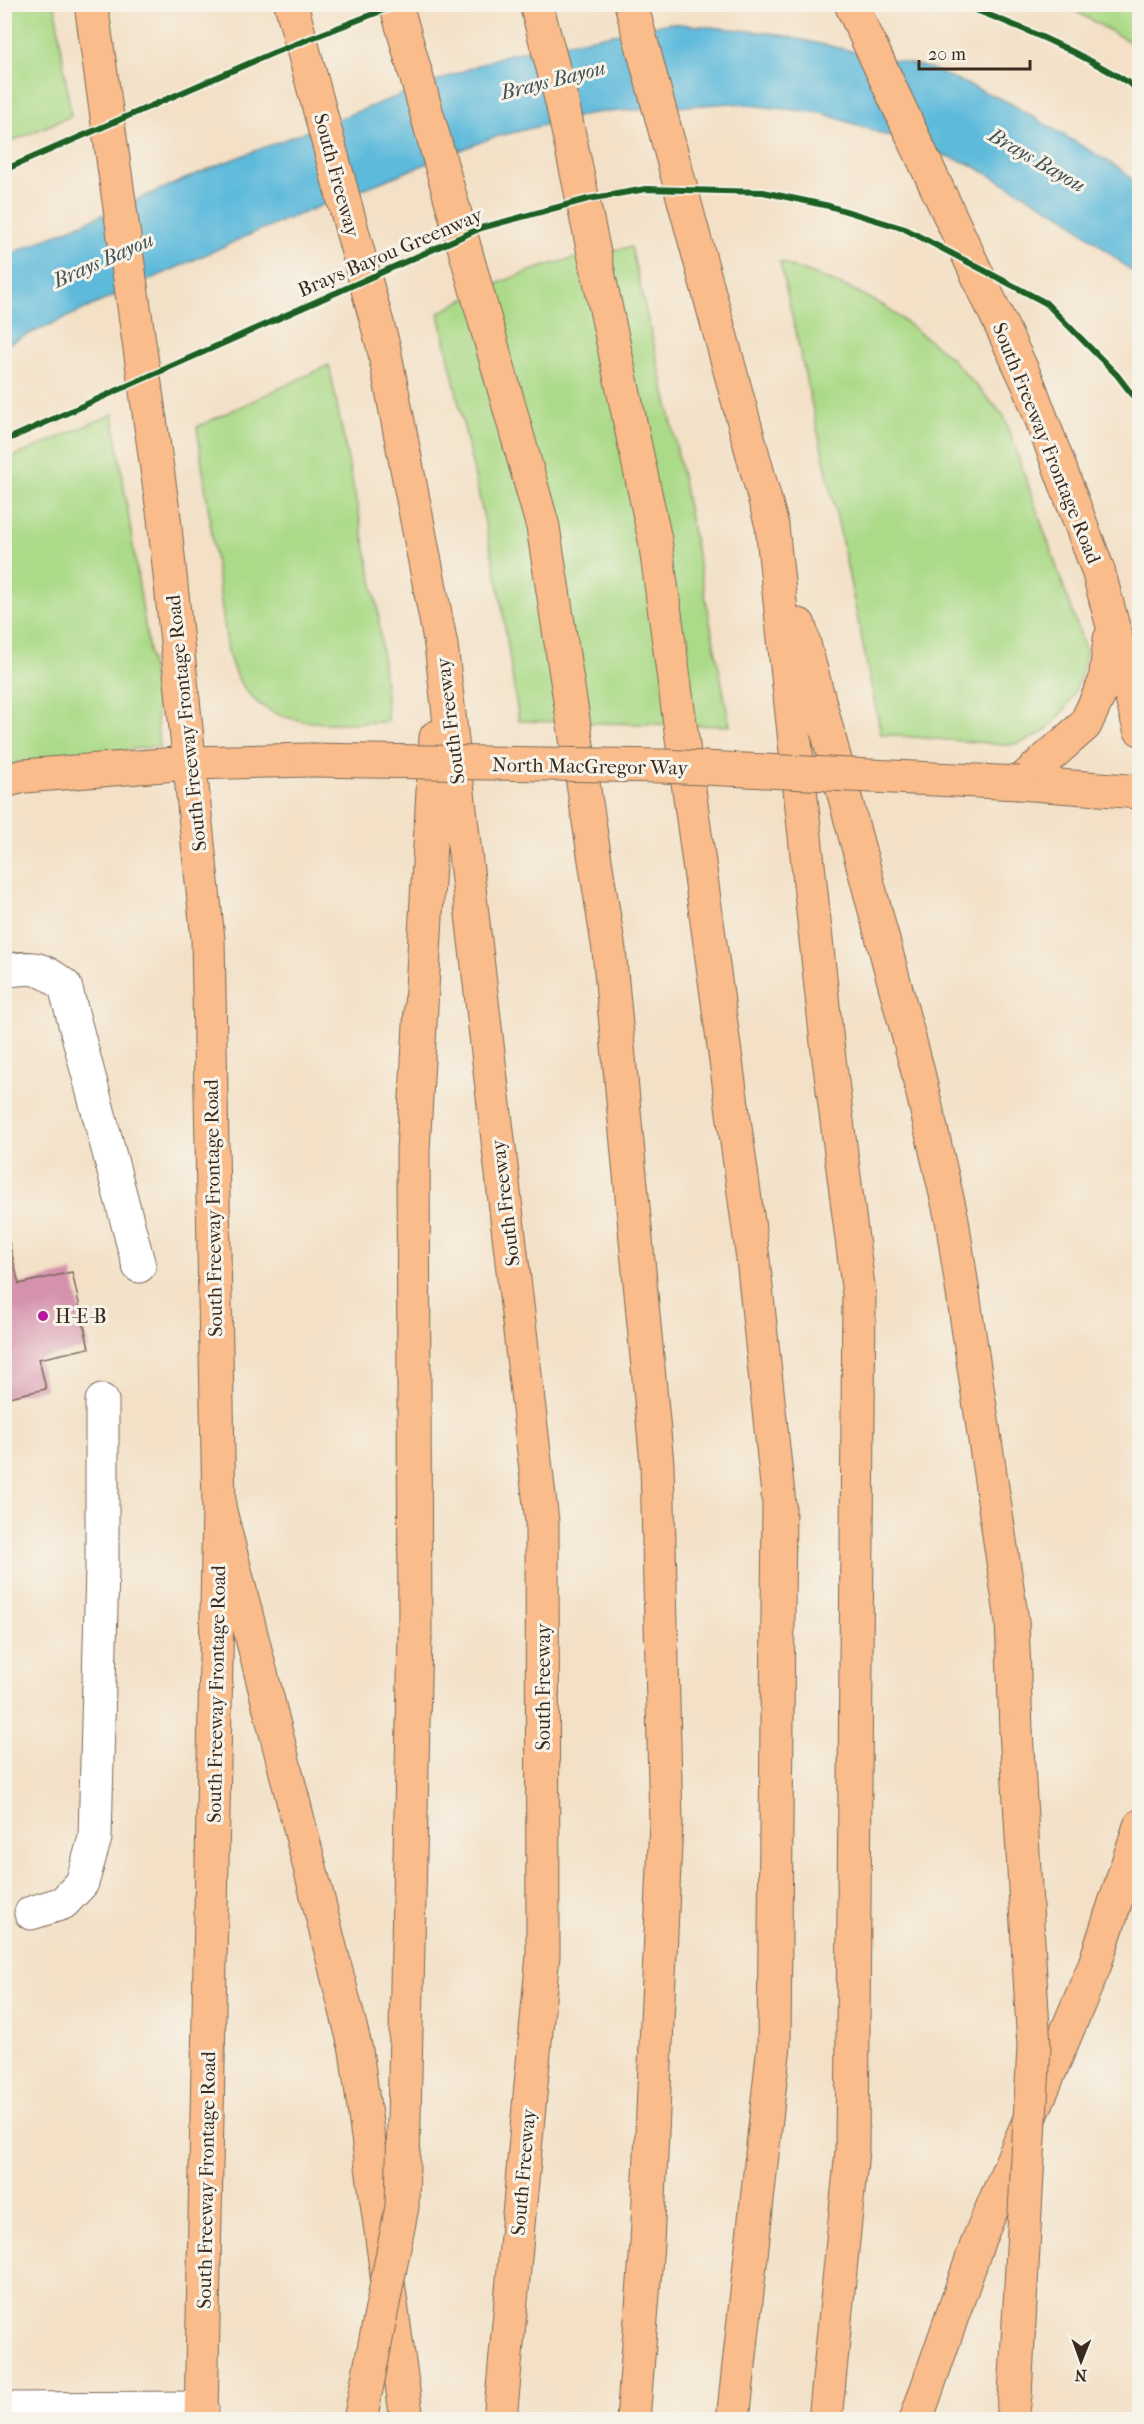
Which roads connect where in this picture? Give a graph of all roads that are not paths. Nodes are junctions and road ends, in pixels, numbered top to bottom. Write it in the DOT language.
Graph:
graph roads {
  1 [pos="91,4"];
  2 [pos="291,4"];
  3 [pos="396,4"];
  4 [pos="536,4"];
  5 [pos="631,4"];
  6 [pos="851,4"];
  7 [pos="772,526"];
  8 [pos="1113,621"];
  9 [pos="441,645"];
  10 [pos="1140,729"];
  11 [pos="189,763"];
  12 [pos="4,781"];
  13 [pos="1019,783"];
  14 [pos="1140,792"];
  15 [pos="4,971"];
  16 [pos="139,1266"];
  17 [pos="102,1401"];
  18 [pos="219,1507"];
  19 [pos="1140,1826"];
  20 [pos="31,1913"];
  21 [pos="1014,2408"];
  22 [pos="4,2409"];
  23 [pos="201,2414"];
  24 [pos="360,2420"];
  25 [pos="407,2420"];
  26 [pos="500,2420"];
  27 [pos="633,2420"];
  28 [pos="733,2420"];
  29 [pos="825,2420"];
  30 [pos="916,2420"];
  1 -- 11 [label="main road, South Freeway Frontage Road"];
  2 -- 9 [label="main road, South Freeway"];
  3 -- 27 [label="main road"];
  4 -- 28 [label="main road"];
  5 -- 7 [label="main road"];
  6 -- 8 [label="main road, South Freeway Frontage Road"];
  7 -- 21 [label="main road, bridge"];
  7 -- 29 [label="main road"];
  8 -- 10 [label="main road, South Freeway Frontage Road"];
  8 -- 13 [label="main road"];
  9 -- 24 [label="main road, bridge"];
  9 -- 26 [label="main road, South Freeway"];
  11 -- 12 [label="main road, North MacGregor Way"];
  11 -- 13 [label="main road, North MacGregor Way, bridge"];
  11 -- 18 [label="main road, South Freeway Frontage Road"];
  13 -- 14 [label="main road, North MacGregor Way"];
  15 -- 16 [label="lane"];
  17 -- 20 [label="lane"];
  18 -- 23 [label="main road, South Freeway Frontage Road"];
  18 -- 25 [label="main road"];
  19 -- 30 [label="main road"];
  22 -- 23 [label="lane"];
}
